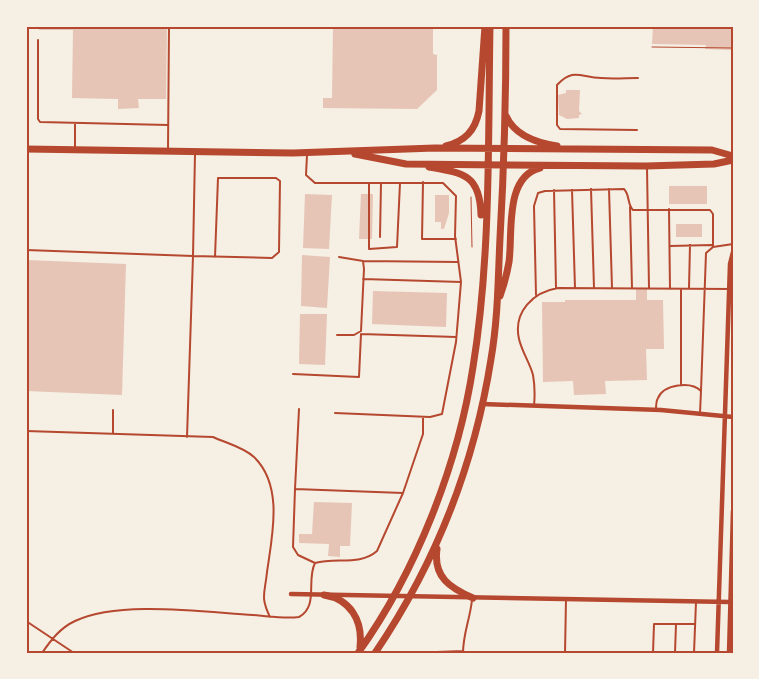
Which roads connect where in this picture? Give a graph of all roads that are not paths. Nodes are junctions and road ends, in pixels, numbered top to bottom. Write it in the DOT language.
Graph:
graph roads {
  1 [pos="169,26"];
  2 [pos="485,26"];
  3 [pos="490,26"];
  4 [pos="506,26"];
  5 [pos="38,40"];
  6 [pos="638,78"];
  7 [pos="505,113"];
  8 [pos="75,124"];
  9 [pos="168,125"];
  10 [pos="637,130"];
  11 [pos="435,148"];
  12 [pos="26,149"];
  13 [pos="487,149"];
  14 [pos="504,149"];
  15 [pos="75,150"];
  16 [pos="592,150"];
  17 [pos="168,152"];
  18 [pos="195,152"];
  19 [pos="349,152"];
  20 [pos="307,153"];
  21 [pos="733,158"];
  22 [pos="406,164"];
  23 [pos="487,165"];
  24 [pos="504,165"];
  25 [pos="550,166"];
  26 [pos="646,166"];
  27 [pos="423,182"];
  28 [pos="370,183"];
  29 [pos="382,183"];
  30 [pos="400,183"];
  31 [pos="590,189"];
  32 [pos="609,189"];
  33 [pos="554,190"];
  34 [pos="572,190"];
  35 [pos="630,207"];
  36 [pos="669,209"];
  37 [pos="647,210"];
  38 [pos="380,237"];
  39 [pos="456,239"];
  40 [pos="733,244"];
  41 [pos="690,245"];
  42 [pos="670,246"];
  43 [pos="713,246"];
  44 [pos="26,250"];
  45 [pos="733,252"];
  46 [pos="193,256"];
  47 [pos="215,257"];
  48 [pos="339,257"];
  49 [pos="363,261"];
  50 [pos="458,262"];
  51 [pos="482,276"];
  52 [pos="363,279"];
  53 [pos="461,282"];
  54 [pos="574,288"];
  55 [pos="594,288"];
  56 [pos="612,288"];
  57 [pos="632,288"];
  58 [pos="649,288"];
  59 [pos="556,289"];
  60 [pos="670,289"];
  61 [pos="681,289"];
  62 [pos="689,289"];
  63 [pos="705,289"];
  64 [pos="731,289"];
  65 [pos="536,295"];
  66 [pos="497,306"];
  67 [pos="360,334"];
  68 [pos="337,335"];
  69 [pos="456,337"];
  70 [pos="293,374"];
  71 [pos="682,385"];
  72 [pos="701,391"];
  73 [pos="482,404"];
  74 [pos="534,406"];
  75 [pos="299,409"];
  76 [pos="114,410"];
  77 [pos="656,410"];
  78 [pos="335,413"];
  79 [pos="699,415"];
  80 [pos="423,416"];
  81 [pos="725,417"];
  82 [pos="733,417"];
  83 [pos="26,431"];
  84 [pos="113,434"];
  85 [pos="187,437"];
  86 [pos="294,489"];
  87 [pos="403,493"];
  88 [pos="733,511"];
  89 [pos="438,543"];
  90 [pos="315,563"];
  91 [pos="291,594"];
  92 [pos="312,595"];
  93 [pos="324,595"];
  94 [pos="393,597"];
  95 [pos="412,597"];
  96 [pos="473,598"];
  97 [pos="566,599"];
  98 [pos="696,602"];
  99 [pos="718,602"];
  100 [pos="730,602"];
  101 [pos="270,617"];
  102 [pos="26,621"];
  103 [pos="676,624"];
  104 [pos="695,624"];
  105 [pos="53,638"];
  106 [pos="73,652"];
  107 [pos="359,652"];
  108 [pos="463,652"];
  109 [pos="42,653"];
  110 [pos="375,653"];
  111 [pos="410,653"];
  112 [pos="565,653"];
  113 [pos="653,653"];
  114 [pos="675,653"];
  115 [pos="694,653"];
  116 [pos="717,653"];
  117 [pos="729,653"];
  1 -- 9 [label="lane"];
  2 -- 11 [label="main road"];
  3 -- 13 [label="main road"];
  4 -- 7 [label="main road"];
  5 -- 8 [label="lane"];
  6 -- 10 [label="lane"];
  7 -- 14 [label="main road"];
  7 -- 16 [label="main road"];
  8 -- 9 [label="lane"];
  8 -- 15 [label="lane"];
  9 -- 17 [label="lane"];
  11 -- 13 [label="main road"];
  11 -- 19 [label="main road"];
  12 -- 15 [label="main road"];
  13 -- 14 [label="main road"];
  13 -- 23 [label="main road"];
  14 -- 16 [label="main road"];
  14 -- 24 [label="main road"];
  15 -- 17 [label="main road"];
  16 -- 21 [label="main road"];
  17 -- 18 [label="main road"];
  18 -- 20 [label="main road"];
  18 -- 46 [label="lane"];
  19 -- 20 [label="main road"];
  19 -- 22 [label="main road"];
  20 -- 28 [label="lane"];
  21 -- 26 [label="main road"];
  22 -- 23 [label="main road"];
  22 -- 51 [label="main road"];
  23 -- 24 [label="main road"];
  23 -- 51 [label="main road"];
  24 -- 25 [label="main road"];
  24 -- 66 [label="main road"];
  25 -- 26 [label="main road"];
  25 -- 66 [label="main road"];
  26 -- 37 [label="lane"];
  27 -- 30 [label="lane"];
  27 -- 39 [label="lane"];
  27 -- 39 [label="lane"];
  28 -- 29 [label="lane"];
  28 -- 30 [label="lane"];
  29 -- 30 [label="lane"];
  29 -- 38 [label="lane"];
  31 -- 32 [label="lane"];
  31 -- 34 [label="lane"];
  31 -- 55 [label="lane"];
  32 -- 35 [label="lane"];
  32 -- 56 [label="lane"];
  33 -- 34 [label="lane"];
  33 -- 59 [label="lane"];
  33 -- 65 [label="lane"];
  34 -- 54 [label="lane"];
  35 -- 37 [label="lane"];
  35 -- 57 [label="lane"];
  36 -- 37 [label="lane"];
  36 -- 42 [label="lane"];
  36 -- 43 [label="lane"];
  37 -- 58 [label="lane"];
  39 -- 50 [label="lane"];
  40 -- 43 [label="lane"];
  41 -- 42 [label="lane"];
  41 -- 43 [label="lane"];
  41 -- 62 [label="lane"];
  42 -- 60 [label="lane"];
  43 -- 63 [label="lane"];
  44 -- 46 [label="lane"];
  45 -- 64 [label="street"];
  46 -- 47 [label="lane"];
  46 -- 85 [label="lane"];
  47 -- 47 [label="lane"];
  48 -- 49 [label="lane"];
  49 -- 50 [label="lane"];
  49 -- 52 [label="lane"];
  50 -- 53 [label="lane"];
  51 -- 94 [label="main road"];
  52 -- 53 [label="lane"];
  52 -- 67 [label="lane"];
  53 -- 69 [label="lane"];
  54 -- 55 [label="lane"];
  54 -- 59 [label="lane"];
  55 -- 56 [label="lane"];
  56 -- 57 [label="lane"];
  57 -- 58 [label="lane"];
  58 -- 60 [label="lane"];
  59 -- 65 [label="lane"];
  60 -- 61 [label="lane"];
  61 -- 62 [label="lane"];
  61 -- 71 [label="lane"];
  62 -- 63 [label="lane"];
  63 -- 64 [label="lane"];
  63 -- 72 [label="lane"];
  64 -- 81 [label="street"];
  65 -- 74 [label="lane"];
  66 -- 73 [label="main road"];
  67 -- 68 [label="lane"];
  67 -- 69 [label="lane"];
  67 -- 70 [label="lane"];
  69 -- 80 [label="lane"];
  71 -- 72 [label="lane"];
  71 -- 77 [label="lane"];
  72 -- 79 [label="lane"];
  73 -- 74 [label="street"];
  73 -- 89 [label="main road"];
  74 -- 77 [label="street"];
  75 -- 86 [label="lane"];
  76 -- 84 [label="lane"];
  77 -- 79 [label="street"];
  78 -- 80 [label="lane"];
  79 -- 81 [label="street"];
  80 -- 87 [label="lane"];
  81 -- 82 [label="street"];
  81 -- 99 [label="street"];
  83 -- 84 [label="lane"];
  84 -- 85 [label="lane"];
  85 -- 101 [label="lane"];
  86 -- 87 [label="lane"];
  86 -- 90 [label="lane"];
  87 -- 90 [label="lane"];
  88 -- 100 [label="street"];
  89 -- 95 [label="main road"];
  89 -- 96 [label="main road"];
  90 -- 92 [label="lane"];
  91 -- 92 [label="street"];
  92 -- 93 [label="street"];
  92 -- 101 [label="lane"];
  93 -- 94 [label="street"];
  93 -- 107 [label="main road"];
  94 -- 95 [label="street"];
  94 -- 107 [label="main road"];
  95 -- 96 [label="street"];
  95 -- 110 [label="main road"];
  96 -- 97 [label="street"];
  96 -- 108 [label="lane"];
  97 -- 98 [label="street"];
  97 -- 112 [label="lane"];
  98 -- 99 [label="street"];
  98 -- 104 [label="lane"];
  99 -- 100 [label="street"];
  99 -- 116 [label="street"];
  100 -- 117 [label="street"];
  101 -- 105 [label="lane"];
  102 -- 105 [label="lane"];
  103 -- 104 [label="lane"];
  103 -- 113 [label="lane"];
  103 -- 114 [label="lane"];
  104 -- 115 [label="lane"];
  105 -- 106 [label="lane"];
  105 -- 109 [label="lane"];
  108 -- 111 [label="lane"];
}
